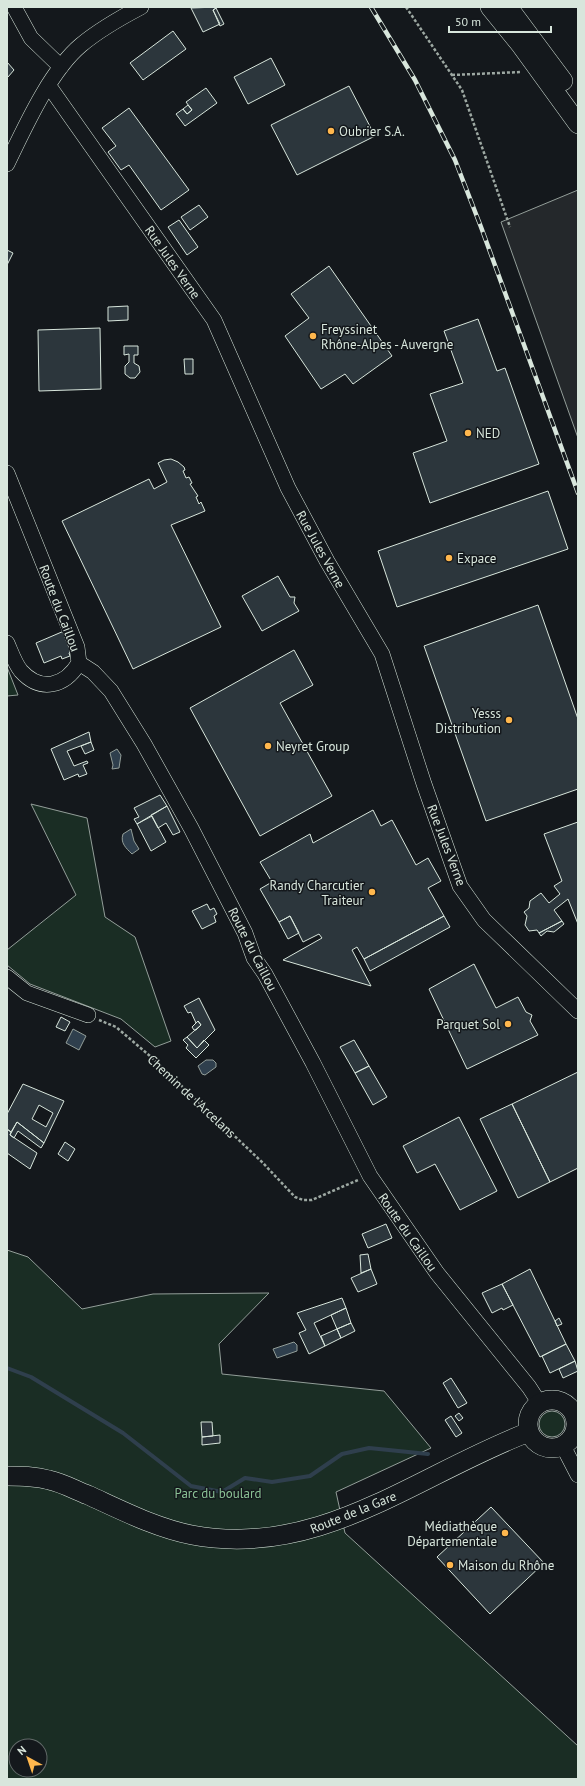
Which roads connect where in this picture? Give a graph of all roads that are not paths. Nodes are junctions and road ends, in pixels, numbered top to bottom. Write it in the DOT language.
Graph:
graph roads {
  1 [pos="14,7"];
  2 [pos="140,7"];
  3 [pos="490,7"];
  4 [pos="508,7"];
  5 [pos="61,67"];
  6 [pos="49,86"];
  7 [pos="578,102"];
  8 [pos="578,124"];
  9 [pos="7,164"];
  10 [pos="7,473"];
  11 [pos="7,643"];
  12 [pos="79,663"];
  13 [pos="7,978"];
  14 [pos="578,1011"];
  15 [pos="88,1015"];
  16 [pos="540,1404"];
  17 [pos="575,1408"];
  18 [pos="529,1432"];
  19 [pos="563,1446"];
  20 [pos="7,1476"];
  21 [pos="578,1476"];
  1 -- 5 [label="street"];
  2 -- 5 [label="street"];
  3 -- 8 [label="main road"];
  4 -- 7 [label="main road"];
  5 -- 6 [label="street"];
  6 -- 9 [label="street"];
  6 -- 14 [label="street, Rue Jules Verne"];
  10 -- 12 [label="street, Route du Caillou"];
  11 -- 12 [label="street"];
  12 -- 16 [label="street, Route du Caillou"];
  13 -- 15 [label="street"];
  16 -- 17 [label="main road"];
  16 -- 18 [label="main road"];
  17 -- 19 [label="main road"];
  18 -- 19 [label="main road"];
  18 -- 20 [label="main road, Route de la Gare"];
  19 -- 21 [label="street"];
}
